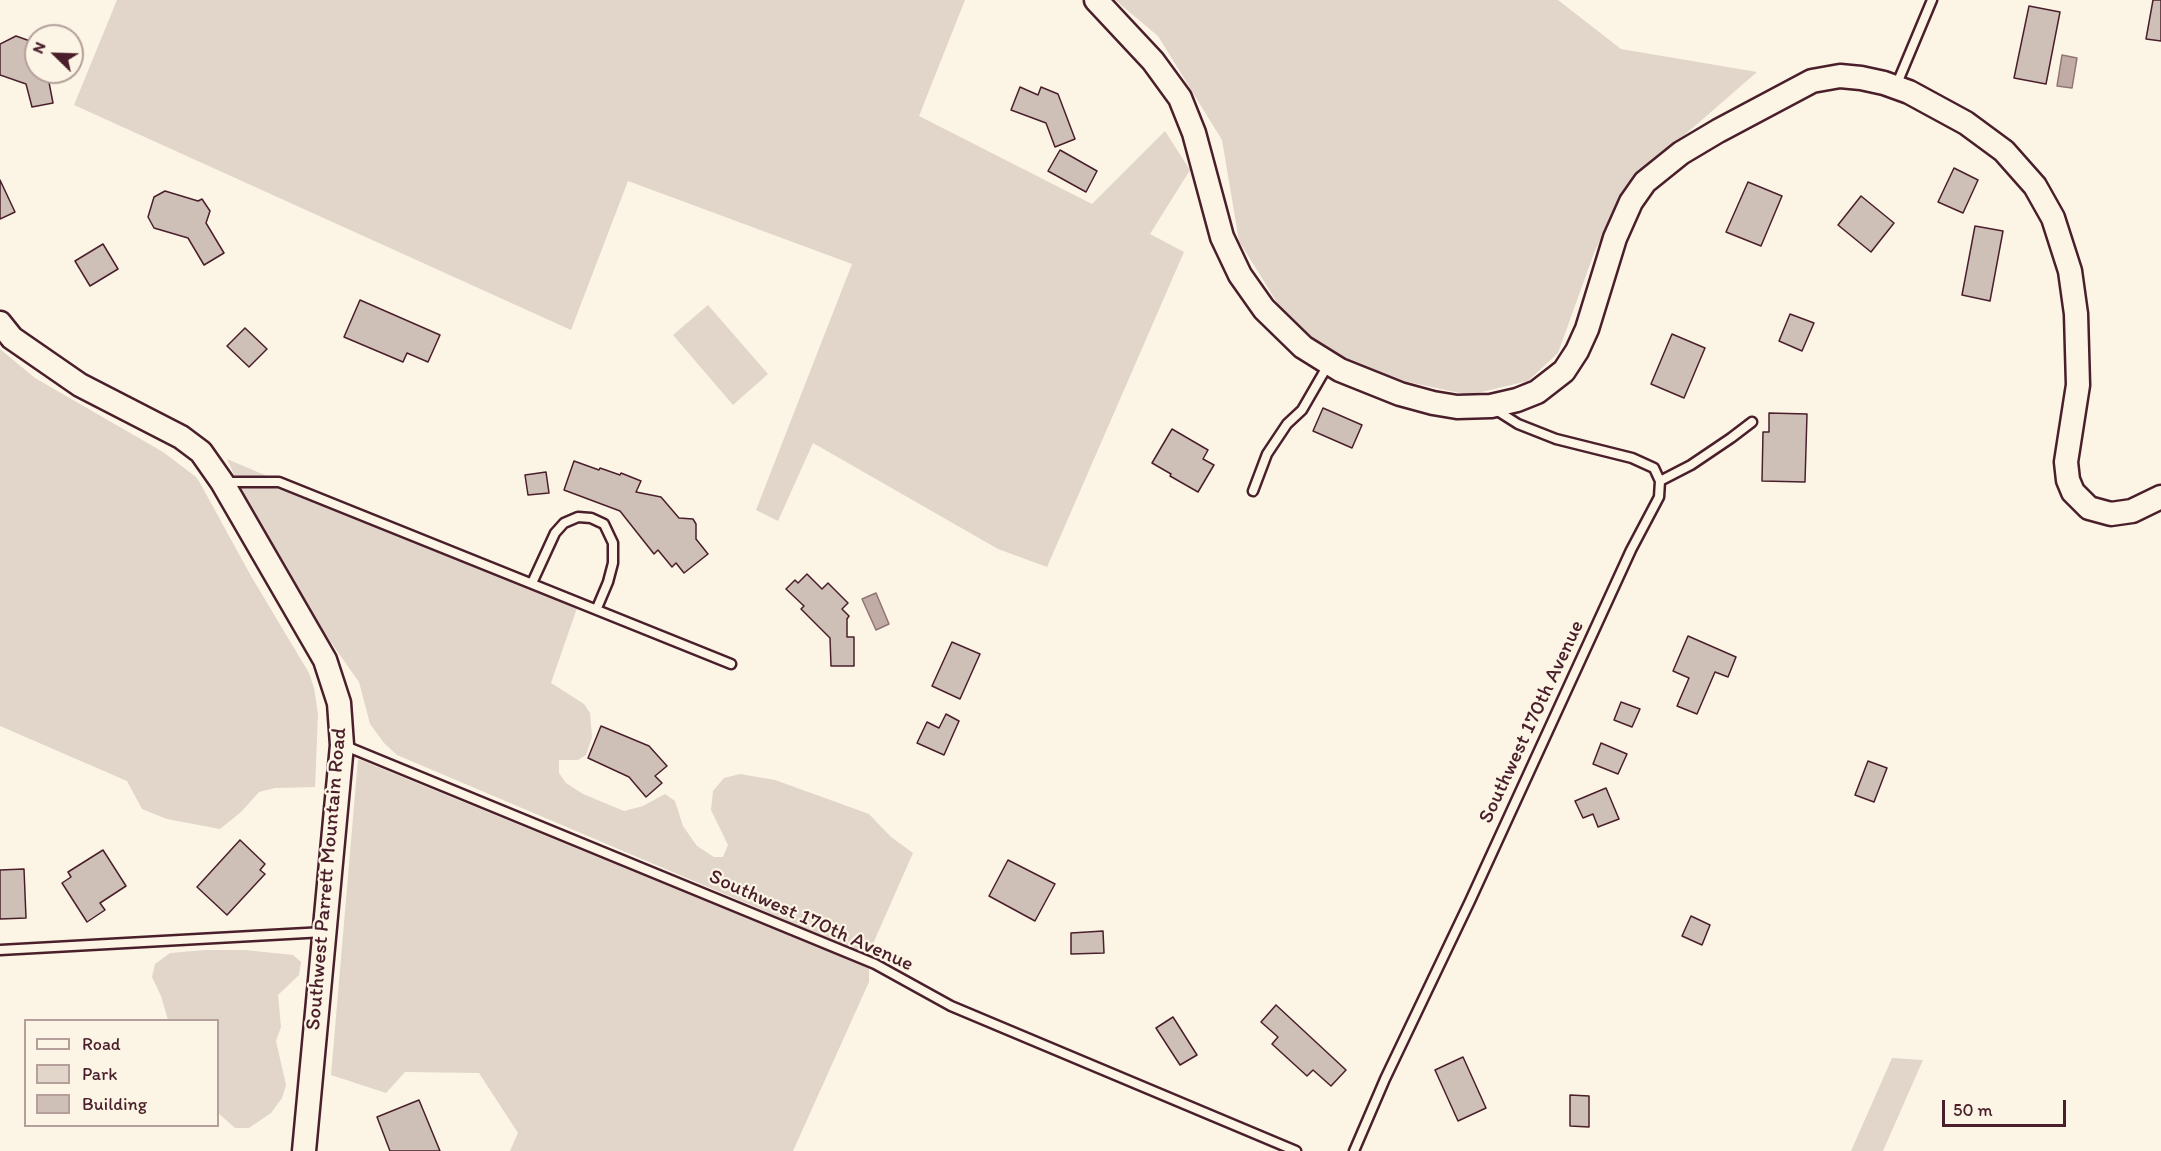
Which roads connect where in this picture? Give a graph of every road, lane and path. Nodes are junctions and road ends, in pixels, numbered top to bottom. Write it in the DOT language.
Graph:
graph roads {
  1 [pos="1096,0"];
  2 [pos="1932,0"];
  3 [pos="1896,86"];
  4 [pos="0,322"];
  5 [pos="1329,364"];
  6 [pos="1491,406"];
  7 [pos="1752,422"];
  8 [pos="1660,481"];
  9 [pos="222,482"];
  10 [pos="1253,491"];
  11 [pos="2161,497"];
  12 [pos="532,583"];
  13 [pos="597,608"];
  14 [pos="731,664"];
  15 [pos="342,745"];
  16 [pos="324,932"];
  17 [pos="0,950"];
  18 [pos="304,1151"];
  19 [pos="1296,1151"];
  20 [pos="1354,1151"];
  1 -- 5 [label="street"];
  2 -- 3 [label="lane"];
  3 -- 6 [label="street"];
  3 -- 11 [label="street"];
  4 -- 9 [label="street, Southwest Parrett Mountain Road"];
  5 -- 6 [label="street"];
  5 -- 10 [label="lane"];
  6 -- 8 [label="lane"];
  7 -- 8 [label="lane"];
  8 -- 20 [label="lane, Southwest 170th Avenue"];
  9 -- 12 [label="lane"];
  9 -- 15 [label="street, Southwest Parrett Mountain Road"];
  12 -- 13 [label="lane"];
  12 -- 13 [label="lane"];
  13 -- 14 [label="lane"];
  15 -- 16 [label="street, Southwest Parrett Mountain Road"];
  15 -- 19 [label="lane, Southwest 170th Avenue"];
  16 -- 17 [label="lane"];
  16 -- 18 [label="street, Southwest Parrett Mountain Road"];
}
